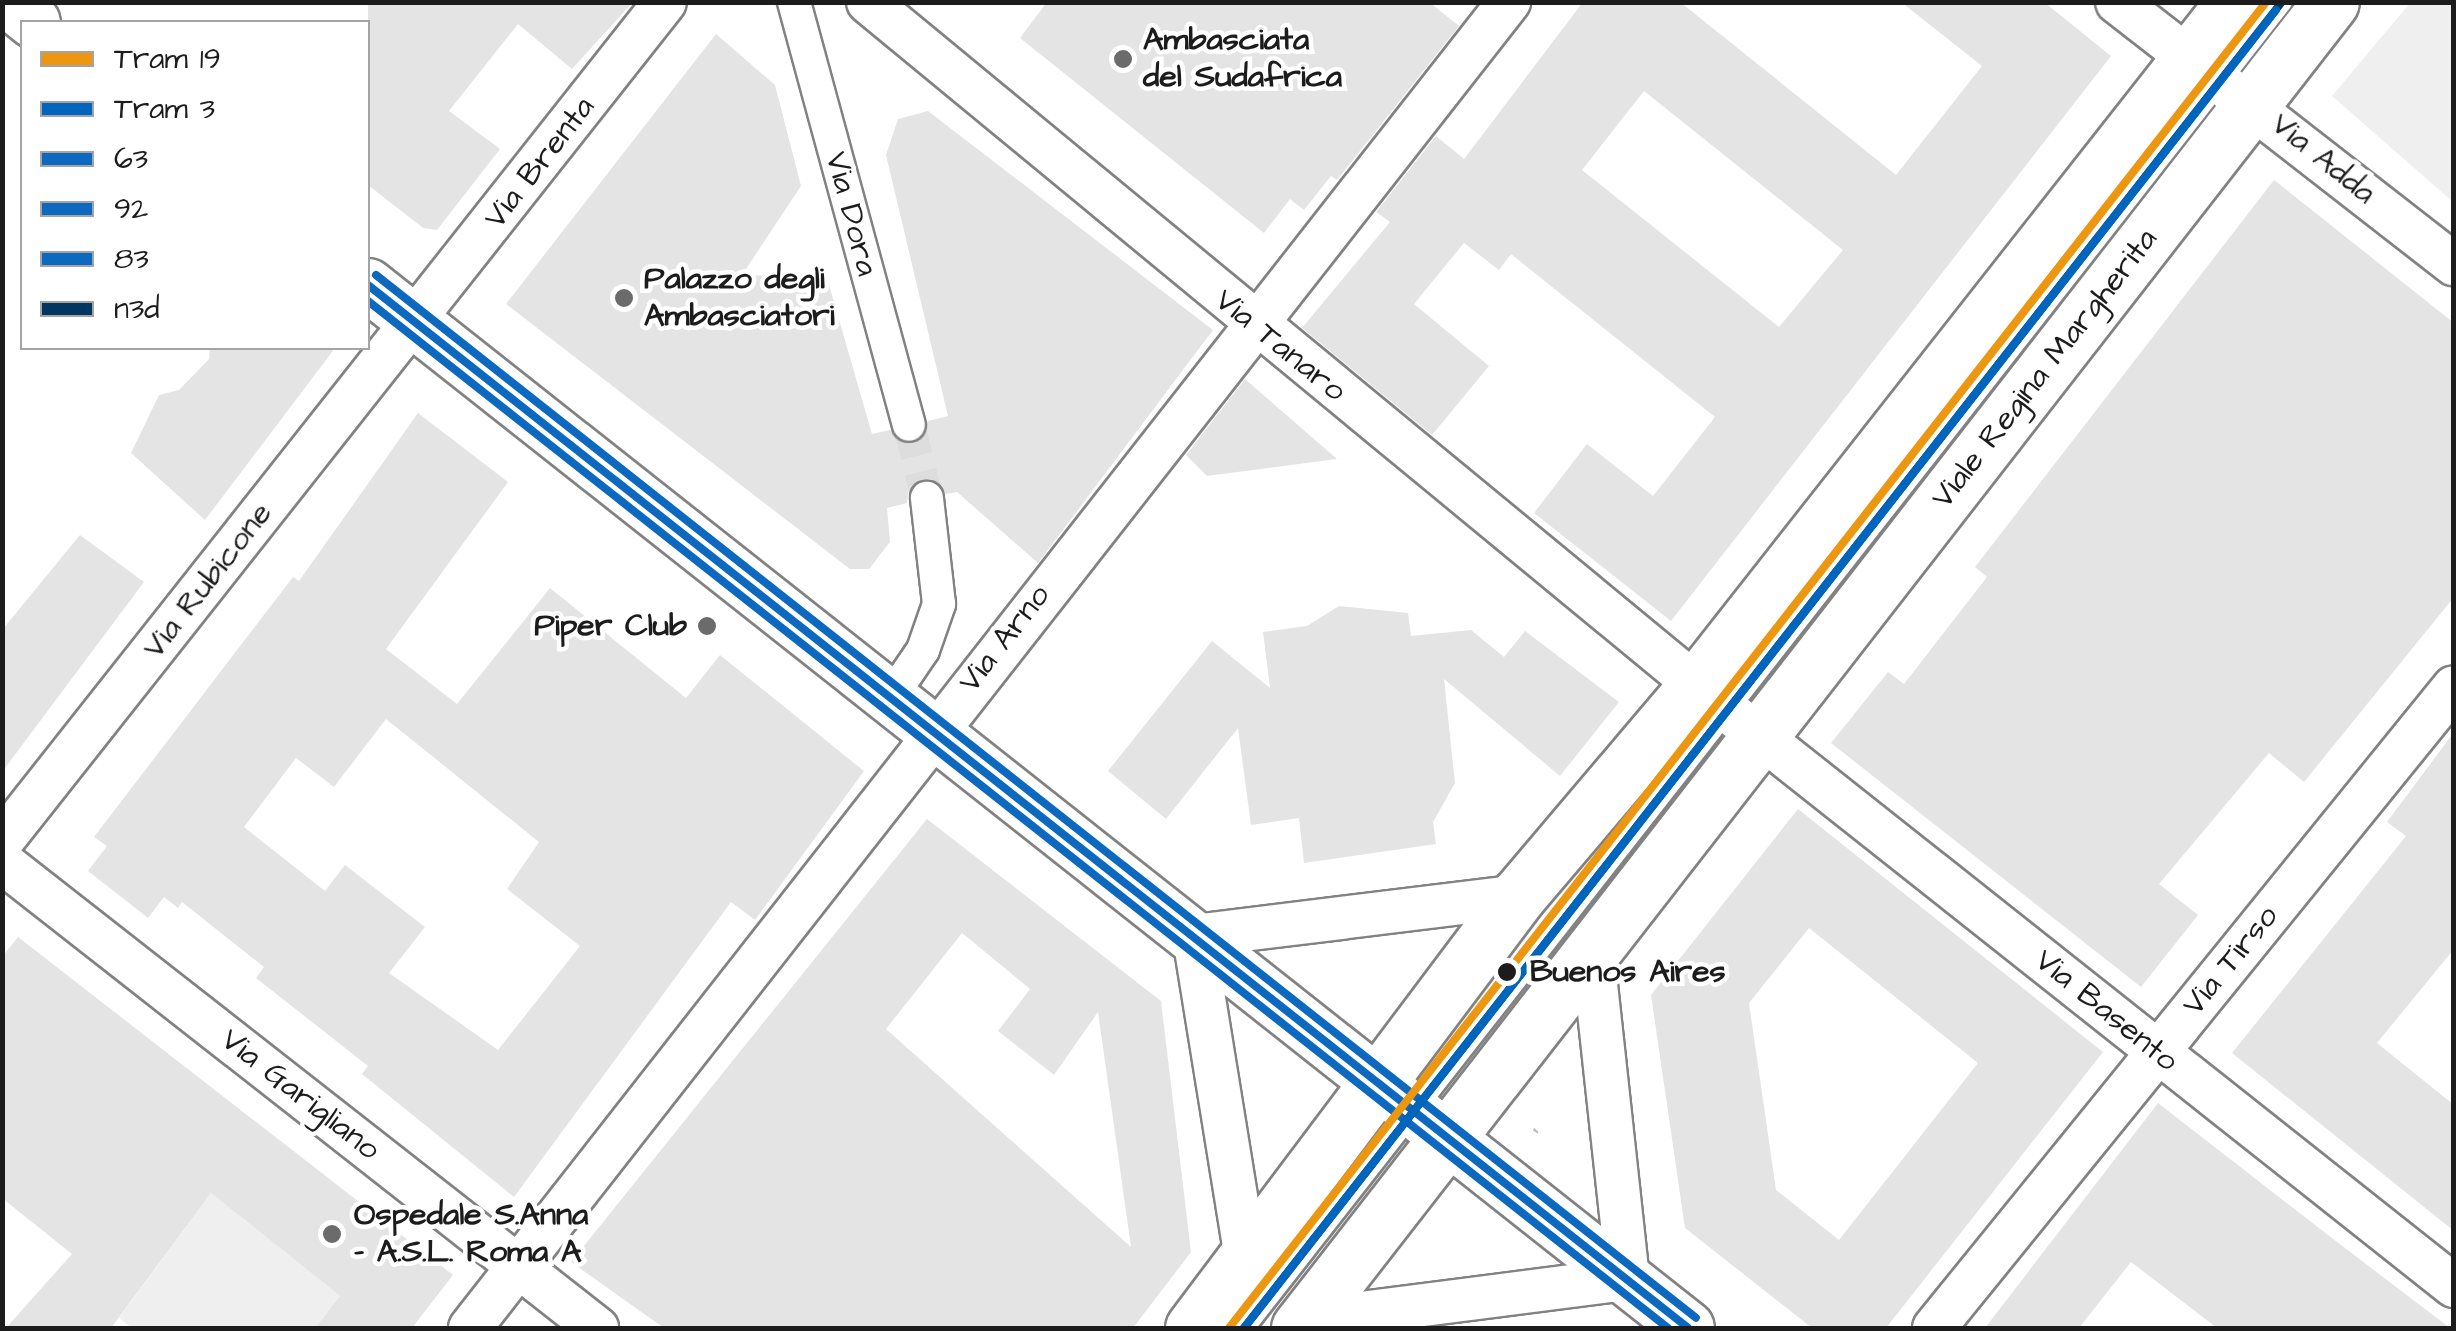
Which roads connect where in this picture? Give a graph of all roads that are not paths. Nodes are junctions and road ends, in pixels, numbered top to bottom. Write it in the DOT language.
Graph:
graph roads {
  1 [pos="9,2"];
  2 [pos="665,2"];
  3 [pos="794,2"];
  4 [pos="868,2"];
  5 [pos="1510,2"];
  6 [pos="2117,2"];
  7 [pos="2234,2"];
  8 [pos="2282,2"];
  9 [pos="2331,2"];
  10 [pos="32,20"];
  11 [pos="2221,80"];
  12 [pos="2454,264"];
  13 [pos="370,287"];
  14 [pos="413,322"];
  15 [pos="1258,329"];
  16 [pos="909,426"];
  17 [pos="926,498"];
  18 [pos="2454,687"];
  19 [pos="889,700"];
  20 [pos="1728,710"];
  21 [pos="930,734"];
  22 [pos="2,841"];
  23 [pos="2,862"];
  24 [pos="1518,896"];
  25 [pos="1194,936"];
  26 [pos="1594,955"];
  27 [pos="2157,1052"];
  28 [pos="1415,1108"];
  29 [pos="1246,1258"];
  30 [pos="520,1268"];
  31 [pos="1628,1280"];
  32 [pos="2454,1286"];
  33 [pos="1302,1324"];
  34 [pos="470,1328"];
  35 [pos="597,1328"];
  36 [pos="1193,1328"];
  37 [pos="1244,1328"];
  38 [pos="1688,1328"];
  39 [pos="1934,1328"];
  1 -- 10 [label="street"];
  2 -- 14 [label="street, Via Brenta"];
  3 -- 16 [label="street, Via Dora"];
  4 -- 15 [label="street, Via Tanaro"];
  5 -- 15 [label="street, Via Arno"];
  6 -- 11 [label="street, Via Adda"];
  7 -- 11 [label="main road, Viale Regina Margherita"];
  8 -- 11 [label="lane, Viale Regina Margherita"];
  9 -- 11 [label="main road, Viale Regina Margherita"];
  11 -- 12 [label="street, Via Adda"];
  11 -- 20 [label="main road, Viale Regina Margherita"];
  11 -- 20 [label="main road, Viale Regina Margherita"];
  13 -- 14 [label="street"];
  14 -- 19 [label="street"];
  14 -- 22 [label="street, Via Rubicone"];
  15 -- 20 [label="street, Via Tanaro"];
  15 -- 21 [label="street, Via Arno"];
  17 -- 19 [label="street"];
  18 -- 27 [label="street, Via Tirso"];
  19 -- 21 [label="street"];
  20 -- 24 [label="main road, Viale Regina Margherita"];
  20 -- 26 [label="main road, Viale Regina Margherita"];
  20 -- 27 [label="street, Via Basento"];
  20 -- 28 [label="lane, Viale Regina Margherita"];
  21 -- 25 [label="street"];
  21 -- 30 [label="street, Via Arno"];
  23 -- 30 [label="street, Via Garigliano"];
  24 -- 25 [label="street"];
  24 -- 28 [label="main road, Viale Regina Margherita"];
  25 -- 28 [label="street"];
  25 -- 29 [label="street"];
  26 -- 28 [label="main road, Viale Regina Margherita"];
  26 -- 31 [label="street"];
  27 -- 32 [label="street, Via Basento"];
  27 -- 39 [label="street, Via Tirso"];
  28 -- 29 [label="main road, Viale Regina Margherita"];
  28 -- 31 [label="street"];
  28 -- 33 [label="main road, Viale Regina Margherita"];
  28 -- 37 [label="lane, Viale Regina Margherita"];
  29 -- 36 [label="main road, Viale Regina Margherita"];
  30 -- 34 [label="street, Via Arno"];
  30 -- 35 [label="street, Via Garigliano"];
  31 -- 33 [label="street"];
  31 -- 38 [label="street"];
}
